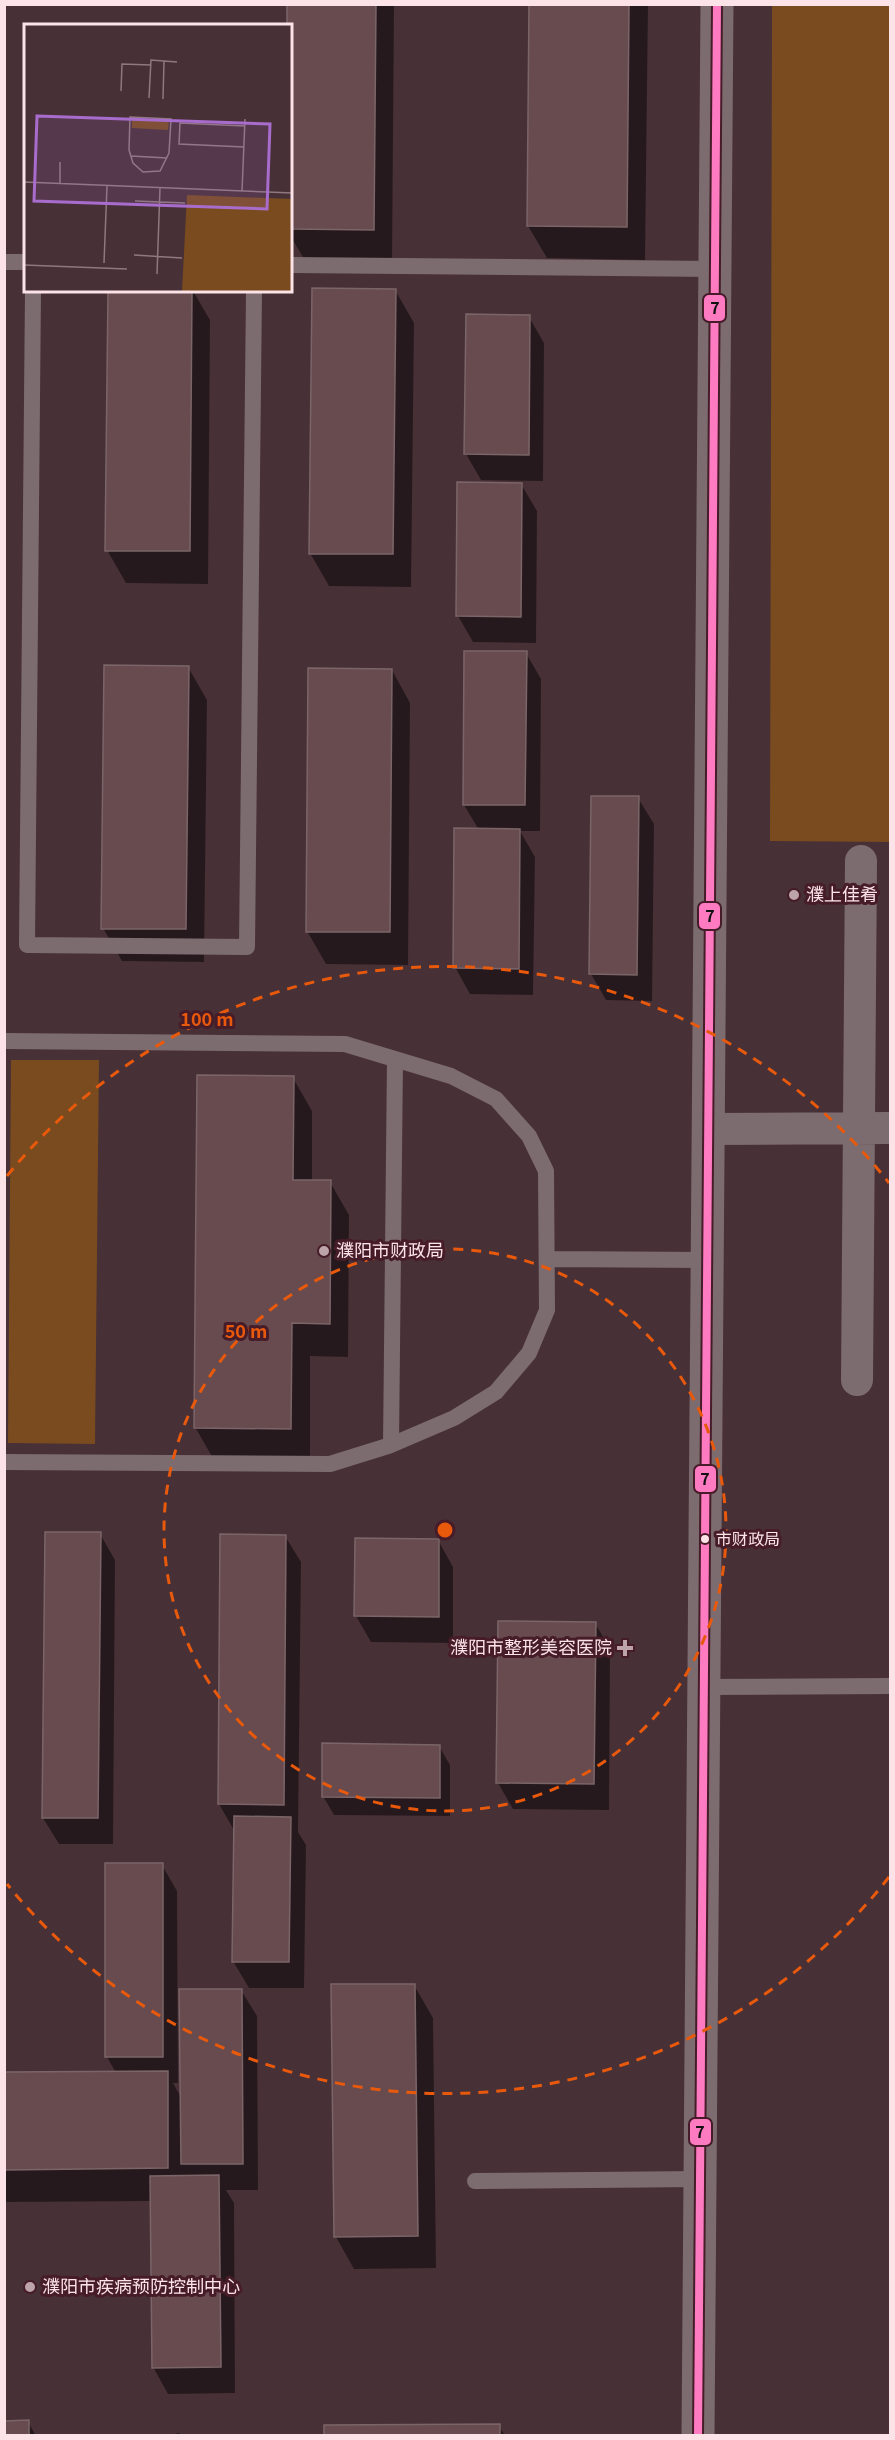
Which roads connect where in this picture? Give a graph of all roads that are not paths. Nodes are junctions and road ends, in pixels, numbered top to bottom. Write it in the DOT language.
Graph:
graph roads {
  1 [pos="717,4"];
  2 [pos="4,262"];
  3 [pos="24,262"];
  4 [pos="292,265"];
  5 [pos="715,269"];
  6 [pos="33,292"];
  7 [pos="254,292"];
  8 [pos="861,861"];
  9 [pos="4,1041"];
  10 [pos="395,1059"];
  11 [pos="859,1128"];
  12 [pos="891,1128"];
  13 [pos="708,1129"];
  14 [pos="547,1258"];
  15 [pos="707,1260"];
  16 [pos="857,1380"];
  17 [pos="391,1445"];
  18 [pos="4,1462"];
  19 [pos="891,1686"];
  20 [pos="704,1687"];
  21 [pos="700,2179"];
  22 [pos="475,2181"];
  23 [pos="698,2436"];
  1 -- 5 [label="street"];
  2 -- 3 [label="lane"];
  4 -- 5 [label="lane"];
  5 -- 13 [label="street"];
  6 -- 7 [label="lane"];
  8 -- 11 [label="street"];
  9 -- 10 [label="lane"];
  10 -- 14 [label="lane"];
  10 -- 17 [label="lane"];
  11 -- 12 [label="street"];
  11 -- 13 [label="street"];
  11 -- 16 [label="street"];
  13 -- 15 [label="street"];
  14 -- 15 [label="lane"];
  14 -- 17 [label="lane"];
  15 -- 20 [label="street"];
  17 -- 18 [label="lane"];
  19 -- 20 [label="lane"];
  20 -- 21 [label="street"];
  21 -- 22 [label="lane"];
  21 -- 23 [label="street"];
}
